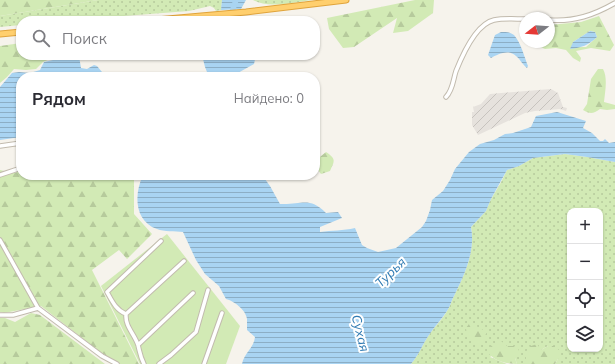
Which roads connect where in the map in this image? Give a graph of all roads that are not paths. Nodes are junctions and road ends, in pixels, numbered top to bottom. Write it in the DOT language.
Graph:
graph roads {
  1 [pos="346,0"];
  2 [pos="615,3"];
  3 [pos="202,16"];
  4 [pos="519,19"];
  5 [pos="555,20"];
  6 [pos="16,32"];
  7 [pos="0,34"];
  8 [pos="446,97"];
  9 [pos="16,144"];
  10 [pos="0,146"];
  11 [pos="16,170"];
  12 [pos="0,175"];
  13 [pos="0,240"];
  14 [pos="161,241"];
  15 [pos="184,261"];
  16 [pos="208,290"];
  17 [pos="193,293"];
  18 [pos="38,308"];
  19 [pos="222,313"];
  20 [pos="126,314"];
  21 [pos="0,315"];
  22 [pos="138,345"];
  23 [pos="117,364"];
  24 [pos="144,364"];
  25 [pos="159,364"];
  26 [pos="204,364"];
  1 -- 3 [label="highway"];
  2 -- 5 [label="street"];
  4 -- 8 [label="street"];
  6 -- 7 [label="highway"];
  9 -- 10 [label="street"];
  11 -- 12 [label="street"];
  13 -- 18 [label="street"];
  14 -- 20 [label="street"];
  15 -- 20 [label="street"];
  16 -- 25 [label="street"];
  17 -- 22 [label="street"];
  18 -- 21 [label="street"];
  18 -- 23 [label="street"];
  19 -- 26 [label="street"];
  20 -- 22 [label="street"];
  22 -- 24 [label="street"];
}
